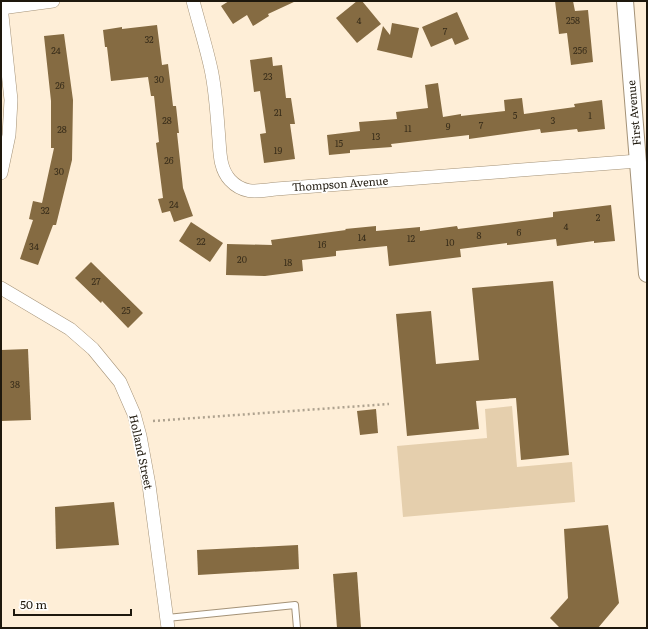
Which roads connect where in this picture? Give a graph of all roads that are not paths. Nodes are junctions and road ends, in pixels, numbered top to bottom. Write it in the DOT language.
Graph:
graph roads {
  1 [pos="53,1"];
  2 [pos="192,1"];
  3 [pos="625,1"];
  4 [pos="1,7"];
  5 [pos="638,161"];
  6 [pos="1,173"];
  7 [pos="647,274"];
  8 [pos="1,288"];
  9 [pos="168,623"];
  10 [pos="297,628"];
  1 -- 4 [label="street"];
  2 -- 5 [label="street, Thompson Avenue"];
  3 -- 5 [label="street, First Avenue"];
  4 -- 6 [label="street"];
  5 -- 7 [label="street, First Avenue"];
  8 -- 9 [label="street, Holland Street"];
  9 -- 10 [label="lane"];
}
